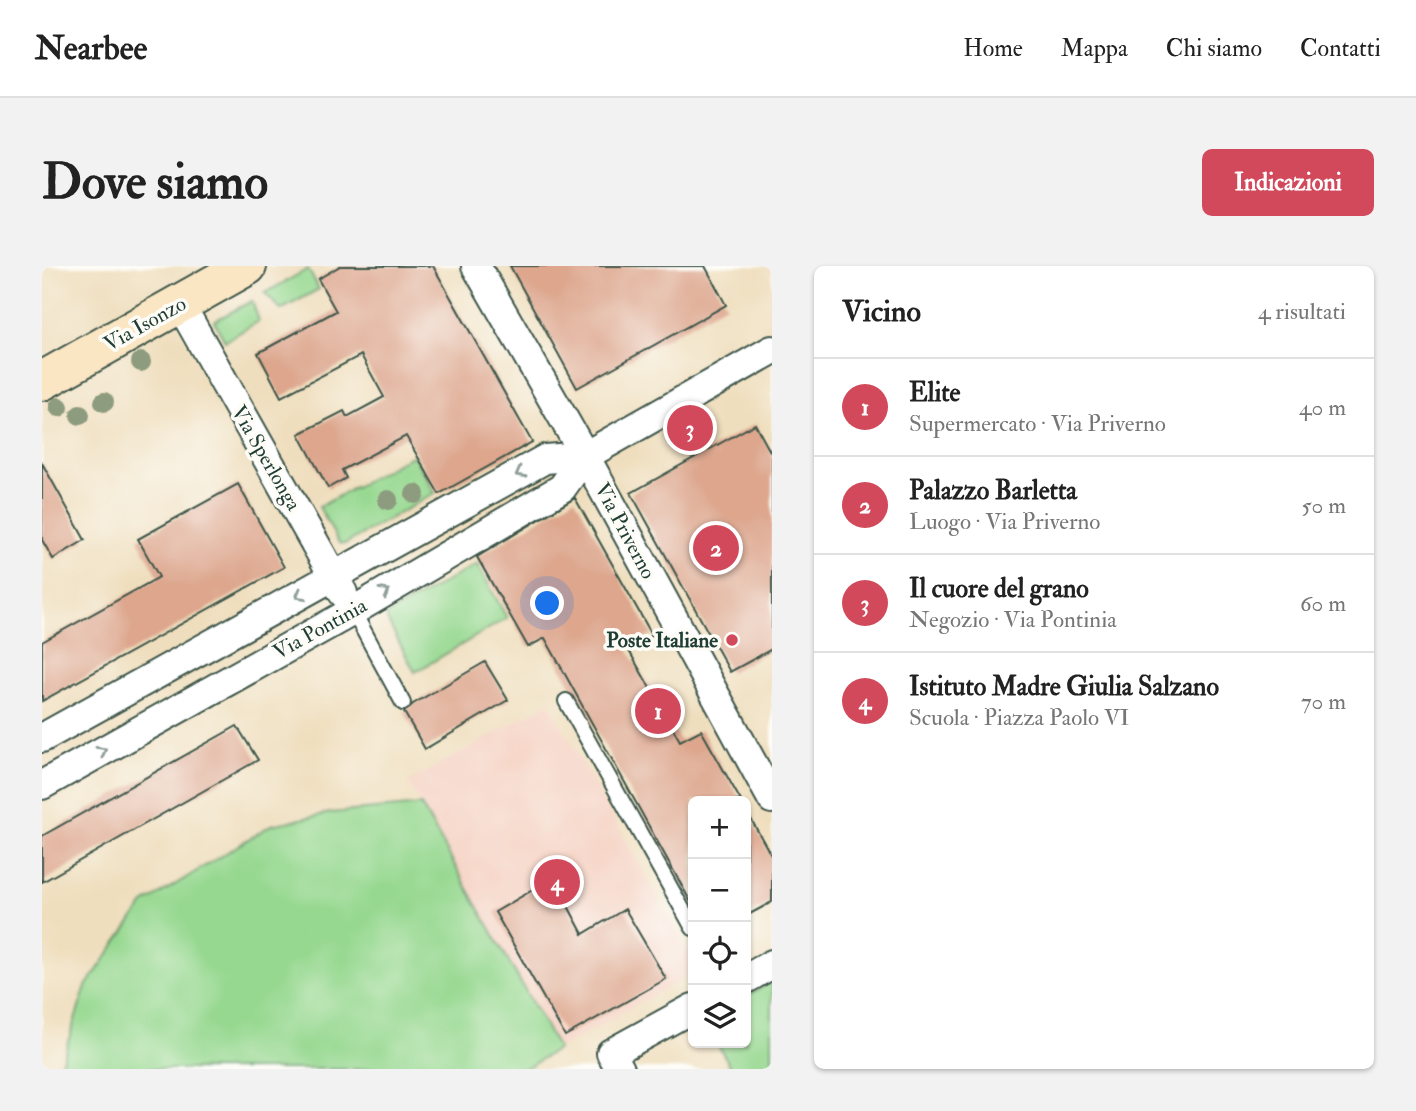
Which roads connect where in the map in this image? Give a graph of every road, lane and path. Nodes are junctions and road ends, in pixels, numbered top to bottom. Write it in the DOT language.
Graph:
graph roads {
  1 [pos="247,266"];
  2 [pos="476,266"];
  3 [pos="180,304"];
  4 [pos="772,350"];
  5 [pos="42,381"];
  6 [pos="585,456"];
  7 [pos="333,576"];
  8 [pos="353,611"];
  9 [pos="566,701"];
  10 [pos="403,702"];
  11 [pos="42,738"];
  12 [pos="42,785"];
  13 [pos="772,799"];
  14 [pos="690,922"];
  15 [pos="772,964"];
  16 [pos="751,976"];
  17 [pos="688,1011"];
  18 [pos="621,1069"];
  1 -- 3 [label="main road, Via Isonzo"];
  2 -- 6 [label="street, Via Priverno"];
  3 -- 5 [label="main road, Via Isonzo"];
  3 -- 7 [label="street, Via Sperlonga"];
  4 -- 6 [label="street, Via Pontinia"];
  6 -- 7 [label="street, Via Pontinia, one-way"];
  8 -- 6 [label="street, Via Pontinia, one-way"];
  6 -- 13 [label="street, Via Priverno"];
  7 -- 8 [label="street, Via Sperlonga"];
  7 -- 11 [label="street, Via Pontinia, one-way"];
  8 -- 10 [label="lane"];
  12 -- 8 [label="street, Via Pontinia, one-way"];
  9 -- 14 [label="lane"];
  15 -- 16 [label="street"];
  17 -- 18 [label="street"];
}
